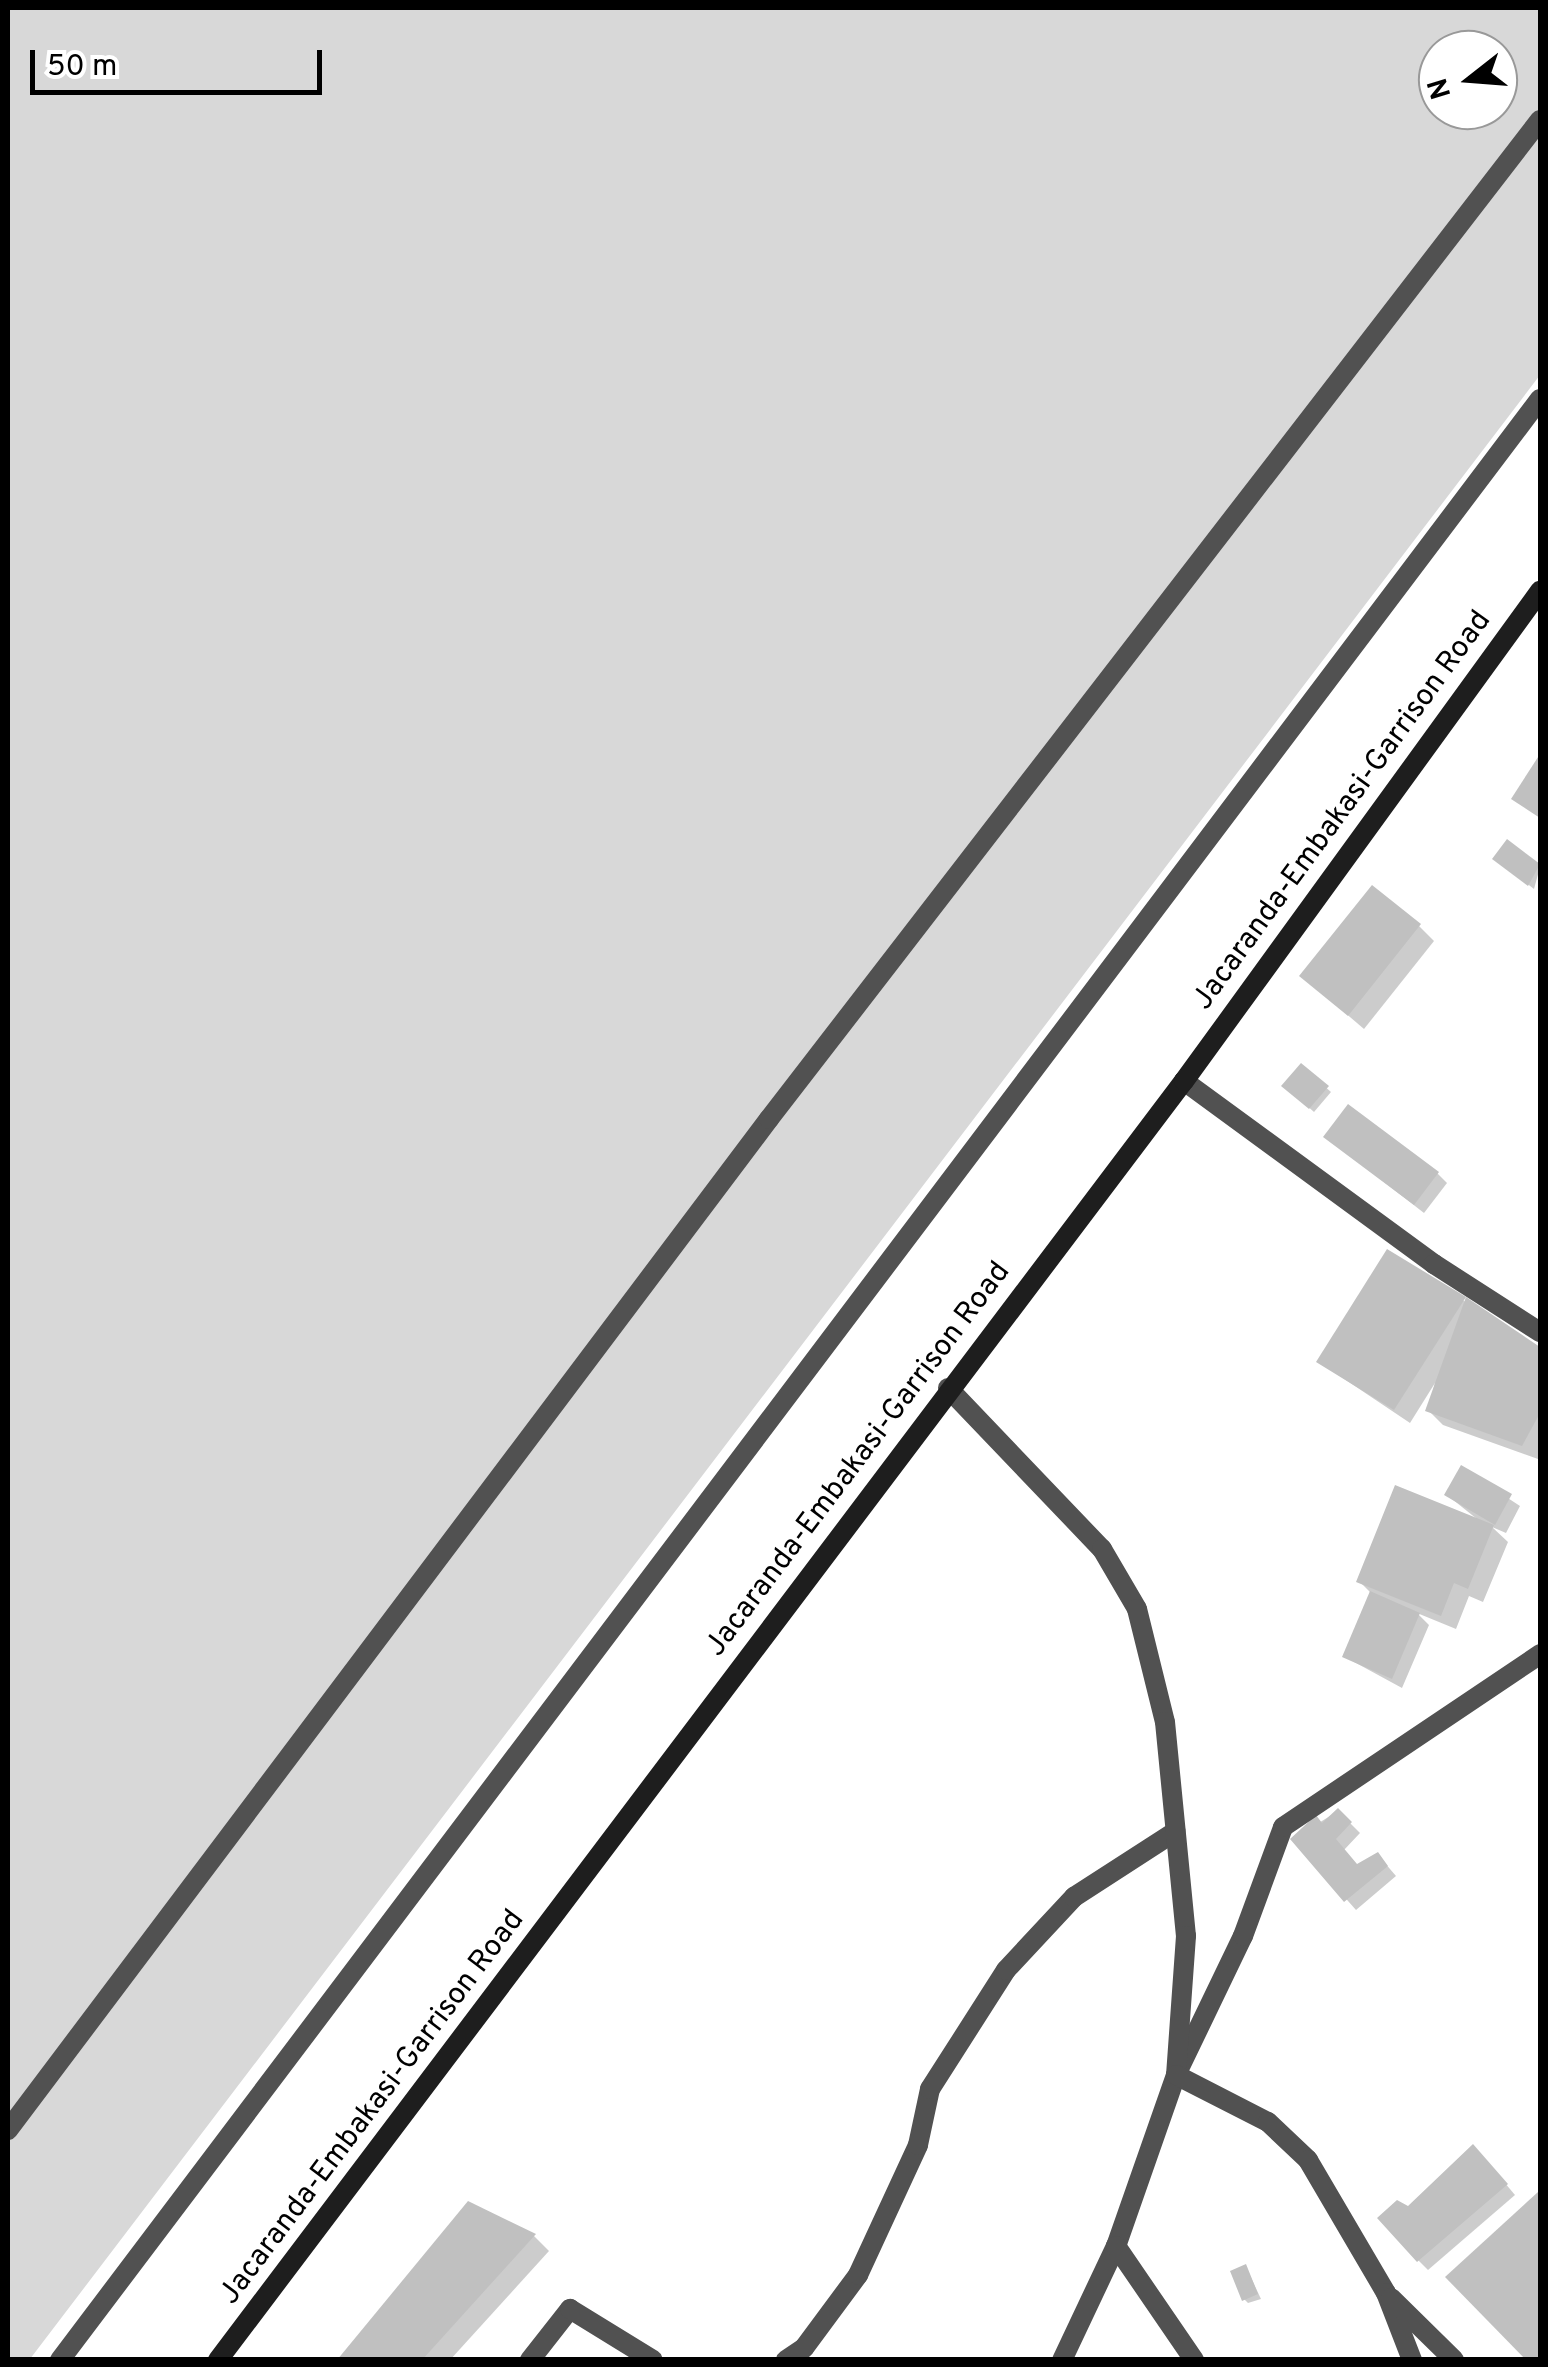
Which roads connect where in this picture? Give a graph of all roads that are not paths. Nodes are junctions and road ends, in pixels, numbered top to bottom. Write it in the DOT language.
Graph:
graph roads {
  1 [pos="1540,120"];
  2 [pos="1540,400"];
  3 [pos="1540,591"];
  4 [pos="1184,1081"];
  5 [pos="1540,1332"];
  6 [pos="948,1388"];
  7 [pos="1540,1654"];
  8 [pos="1176,1831"];
  9 [pos="1176,2075"];
  10 [pos="8,2130"];
  11 [pos="1116,2246"];
  12 [pos="1386,2293"];
  13 [pos="60,2360"];
  14 [pos="218,2360"];
  15 [pos="530,2360"];
  16 [pos="653,2360"];
  17 [pos="786,2360"];
  18 [pos="1062,2360"];
  19 [pos="1194,2360"];
  20 [pos="1412,2360"];
  21 [pos="1454,2360"];
  1 -- 10 [label="street"];
  2 -- 13 [label="street"];
  3 -- 4 [label="street, Jacaranda-Embakasi-Garrison Road"];
  4 -- 5 [label="street"];
  4 -- 6 [label="street, Jacaranda-Embakasi-Garrison Road"];
  6 -- 8 [label="street"];
  6 -- 14 [label="street, Jacaranda-Embakasi-Garrison Road"];
  7 -- 9 [label="street"];
  8 -- 9 [label="street"];
  8 -- 17 [label="street"];
  9 -- 11 [label="street"];
  9 -- 12 [label="street"];
  11 -- 18 [label="street"];
  11 -- 19 [label="street"];
  12 -- 20 [label="street"];
  12 -- 21 [label="street"];
  15 -- 16 [label="street"];
}
